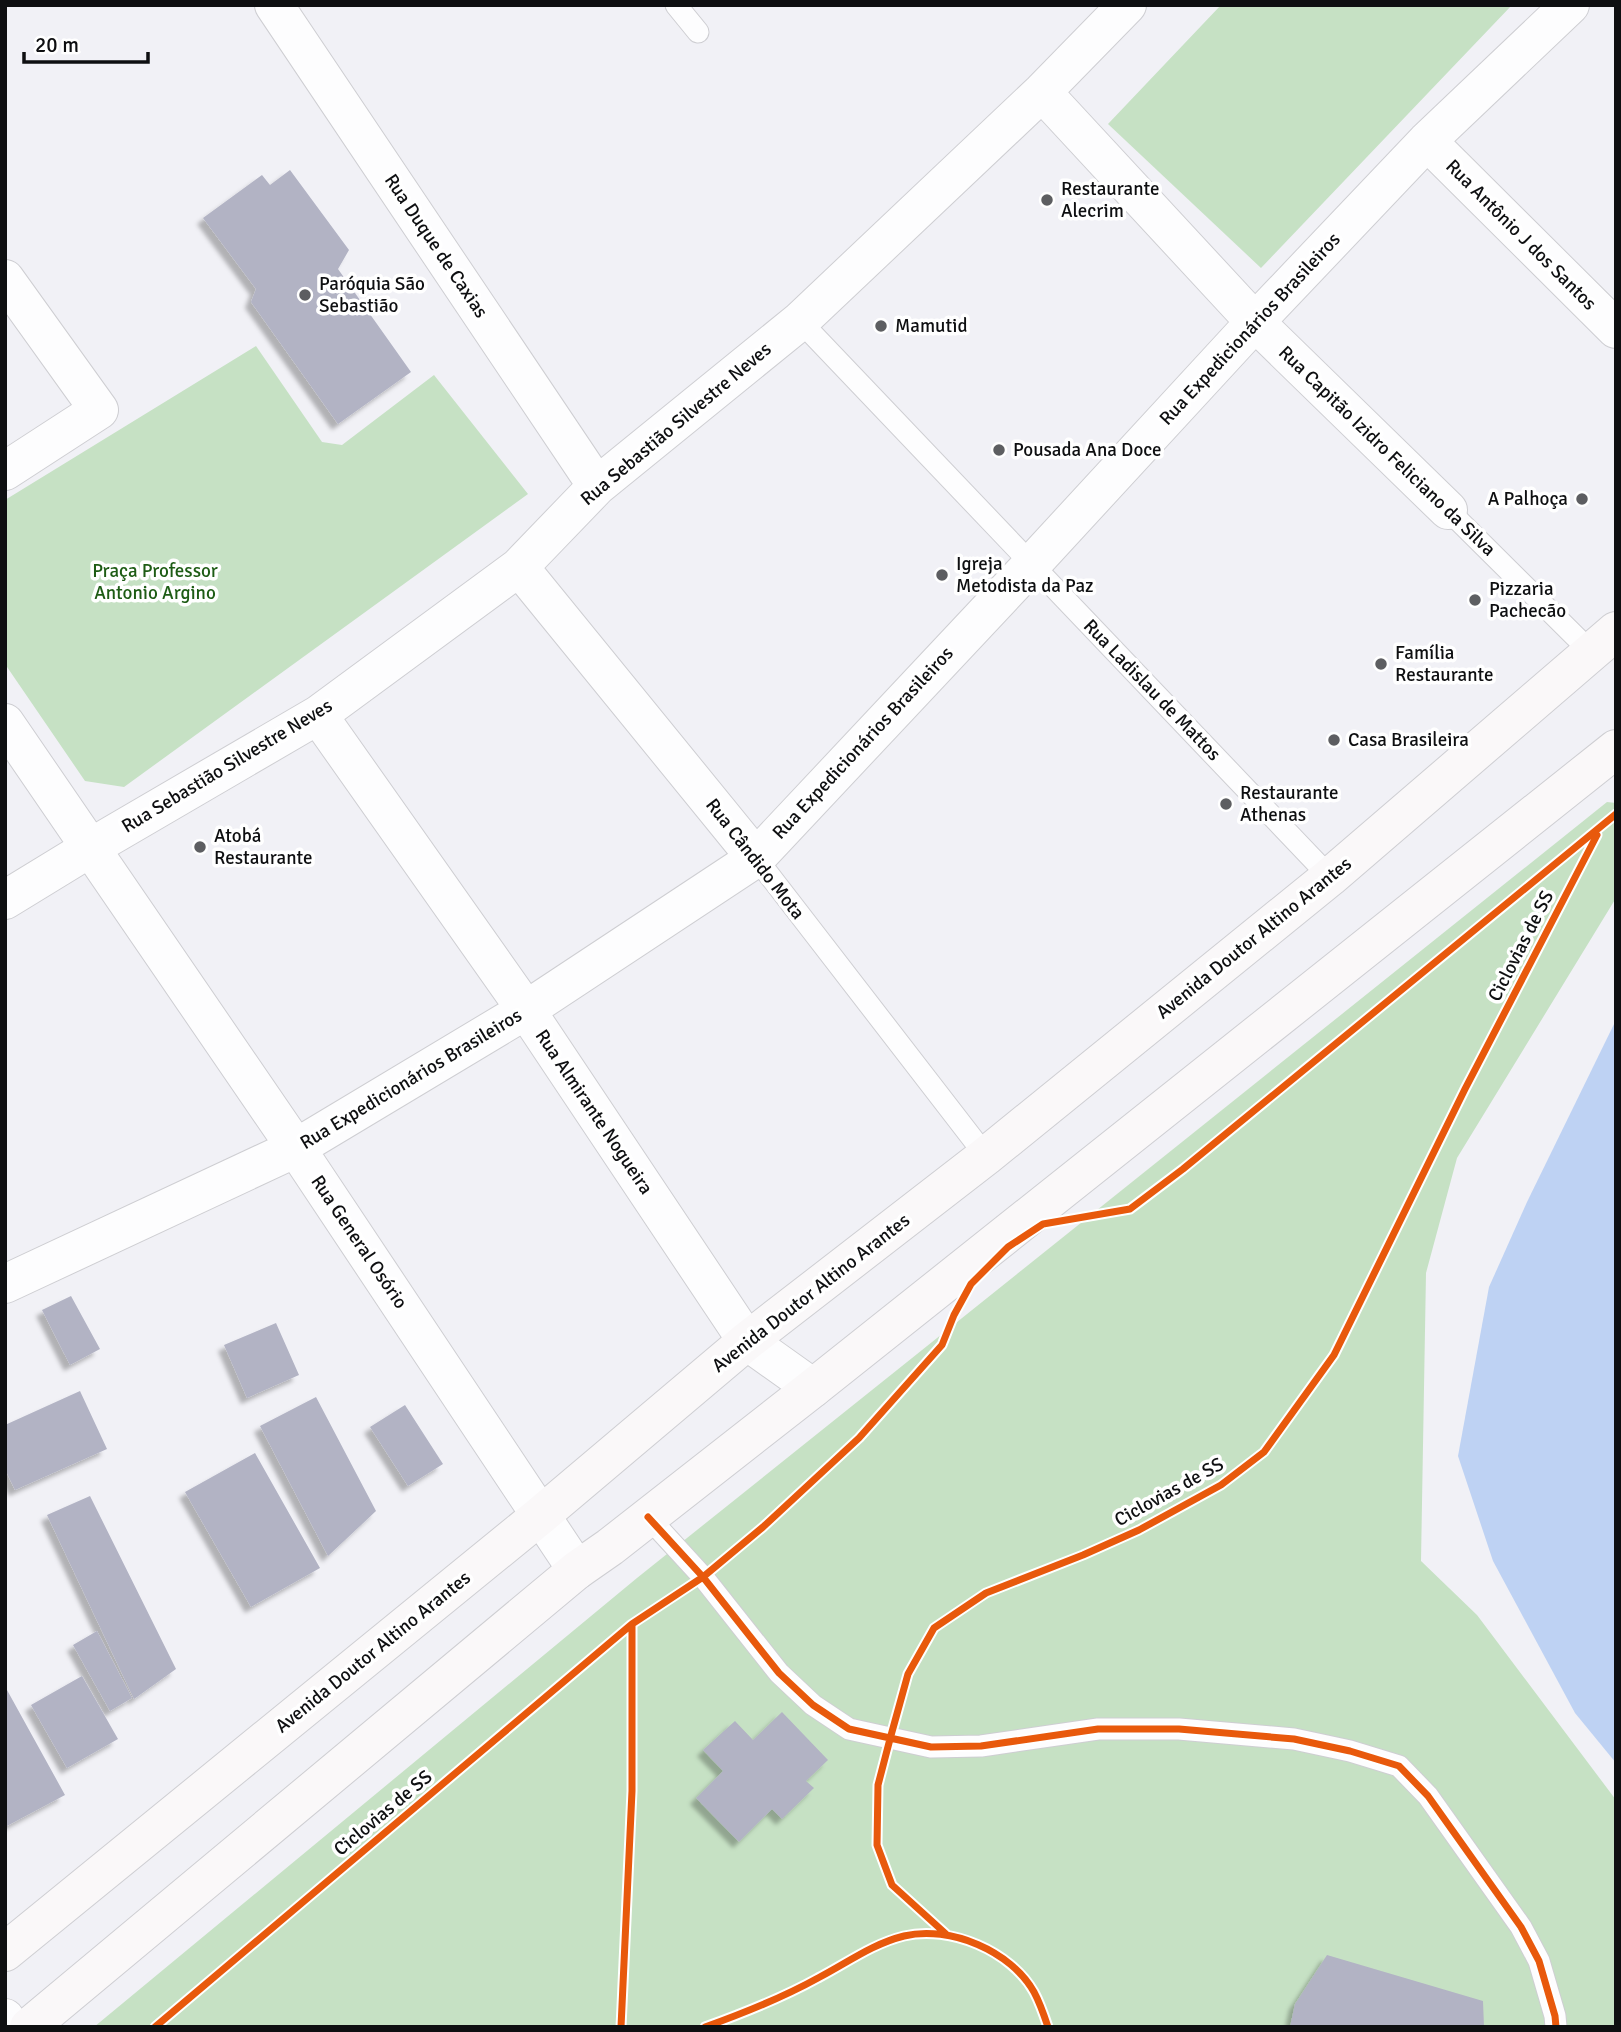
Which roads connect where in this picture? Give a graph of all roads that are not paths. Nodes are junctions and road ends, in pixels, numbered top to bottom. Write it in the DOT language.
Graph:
graph roads {
  1 [pos="274,5"];
  2 [pos="676,5"];
  3 [pos="1127,5"];
  4 [pos="1570,5"];
  5 [pos="698,32"];
  6 [pos="1042,92"];
  7 [pos="1427,141"];
  8 [pos="5,279"];
  9 [pos="800,321"];
  10 [pos="1255,322"];
  11 [pos="1616,330"];
  12 [pos="5,471"];
  13 [pos="597,486"];
  14 [pos="1448,510"];
  15 [pos="1032,564"];
  16 [pos="519,567"];
  17 [pos="1604,642"];
  18 [pos="318,715"];
  19 [pos="5,723"];
  20 [pos="1616,749"];
  21 [pos="90,848"];
  22 [pos="756,858"];
  23 [pos="1330,877"];
  24 [pos="5,900"];
  25 [pos="526,1010"];
  26 [pos="296,1148"];
  27 [pos="986,1156"];
  28 [pos="5,1284"];
  29 [pos="747,1341"];
  30 [pos="813,1388"];
  31 [pos="541,1515"];
  32 [pos="648,1517"];
  33 [pos="577,1570"];
  34 [pos="5,1952"];
  35 [pos="5,2018"];
  36 [pos="11,2027"];
  37 [pos="29,2027"];
  38 [pos="1556,2027"];
  1 -- 13 [label="street, Rua Duque de Caxias"];
  2 -- 5 [label="lane"];
  3 -- 6 [label="street, Rua Sebastião Silvestre Neves"];
  4 -- 7 [label="street, Rua Expedicionários Brasileiros"];
  6 -- 9 [label="street, Rua Sebastião Silvestre Neves"];
  6 -- 10 [label="street, Rua Capitão Izidro Feliciano da Silva"];
  7 -- 10 [label="street, Rua Expedicionários Brasileiros"];
  7 -- 11 [label="street, Rua Antônio J dos Santos"];
  8 -- 12 [label="street"];
  9 -- 13 [label="street, Rua Sebastião Silvestre Neves"];
  9 -- 15 [label="lane, Rua Ladislau de Mattos"];
  10 -- 14 [label="street, Rua Capitão Izidro Feliciano da Silva"];
  10 -- 15 [label="street, Rua Expedicionários Brasileiros"];
  13 -- 16 [label="street, Rua Sebastião Silvestre Neves"];
  14 -- 17 [label="lane, Rua Capitão Izidro Feliciano da Silva"];
  15 -- 22 [label="street, Rua Expedicionários Brasileiros"];
  15 -- 23 [label="lane, Rua Ladislau de Mattos"];
  16 -- 18 [label="street, Rua Sebastião Silvestre Neves"];
  16 -- 22 [label="street, Rua Cândido Mota"];
  17 -- 23 [label="main road, Avenida Doutor Altino Arantes"];
  18 -- 21 [label="street, Rua Sebastião Silvestre Neves"];
  18 -- 25 [label="street, Rua Almirante Nogueira"];
  19 -- 21 [label="street, Rua General Osório"];
  20 -- 30 [label="main road"];
  21 -- 24 [label="street, Rua Sebastião Silvestre Neves"];
  21 -- 26 [label="street, Rua General Osório"];
  22 -- 25 [label="street, Rua Expedicionários Brasileiros"];
  22 -- 27 [label="lane, Rua Cândido Mota"];
  23 -- 27 [label="main road, Avenida Doutor Altino Arantes"];
  25 -- 26 [label="street, Rua Expedicionários Brasileiros"];
  25 -- 29 [label="street, Rua Almirante Nogueira"];
  26 -- 28 [label="street, Rua Expedicionários Brasileiros"];
  26 -- 31 [label="street, Rua General Osório"];
  27 -- 29 [label="main road, Avenida Doutor Altino Arantes"];
  29 -- 30 [label="street, Rua Almirante Nogueira"];
  29 -- 31 [label="main road, Avenida Doutor Altino Arantes"];
  30 -- 32 [label="main road"];
  31 -- 33 [label="street, Rua General Osório"];
  31 -- 34 [label="main road, Avenida Doutor Altino Arantes"];
  32 -- 33 [label="main road"];
  32 -- 38 [label="lane"];
  33 -- 37 [label="main road"];
  35 -- 36 [label="street"];
}
